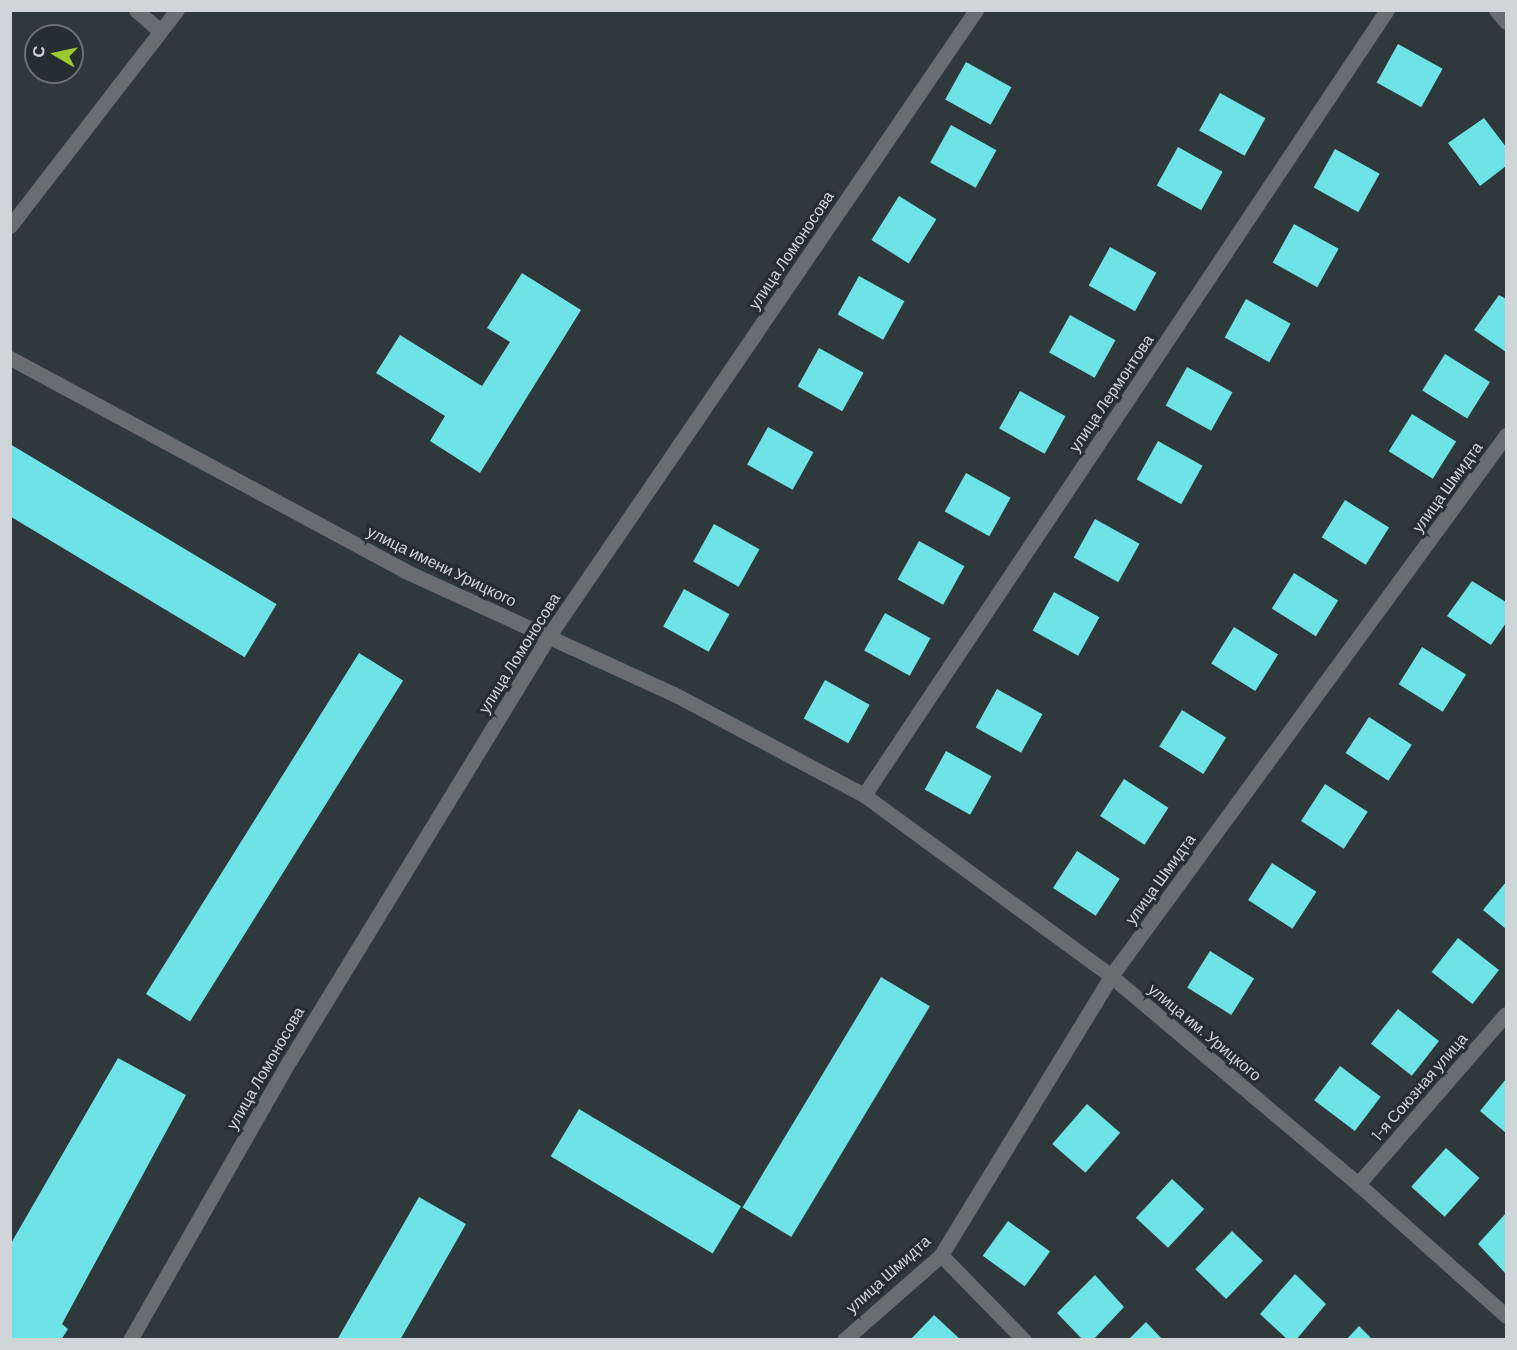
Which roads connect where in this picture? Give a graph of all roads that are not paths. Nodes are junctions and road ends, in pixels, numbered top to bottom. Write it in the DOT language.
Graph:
graph roads {
  1 [pos="136,10"];
  2 [pos="177,10"];
  3 [pos="976,10"];
  4 [pos="1387,10"];
  5 [pos="1496,10"];
  6 [pos="1506,22"];
  7 [pos="160,32"];
  8 [pos="10,226"];
  9 [pos="10,358"];
  10 [pos="1506,435"];
  11 [pos="548,637"];
  12 [pos="864,795"];
  13 [pos="1111,976"];
  14 [pos="1506,1014"];
  15 [pos="1358,1184"];
  16 [pos="941,1255"];
  17 [pos="1506,1316"];
  18 [pos="130,1340"];
  19 [pos="844,1340"];
  20 [pos="1024,1340"];
  1 -- 7 [label="street"];
  2 -- 7 [label="street"];
  3 -- 11 [label="street, улица Ломоносова"];
  4 -- 12 [label="street, улица Лермонтова"];
  5 -- 6 [label="street"];
  7 -- 8 [label="street"];
  9 -- 11 [label="street, улица имени Урицкого"];
  10 -- 13 [label="street, улица Шмидта"];
  11 -- 12 [label="street, улица имени Урицкого"];
  11 -- 18 [label="street, улица Ломоносова"];
  12 -- 13 [label="street, улица им. Урицкого"];
  13 -- 15 [label="street, улица им. Урицкого"];
  13 -- 16 [label="street, улица Шмидта"];
  14 -- 15 [label="street, 1-я Союзная улица"];
  15 -- 17 [label="street, улица им. Урицкого"];
  16 -- 19 [label="street, улица Шмидта"];
  16 -- 20 [label="street"];
}
